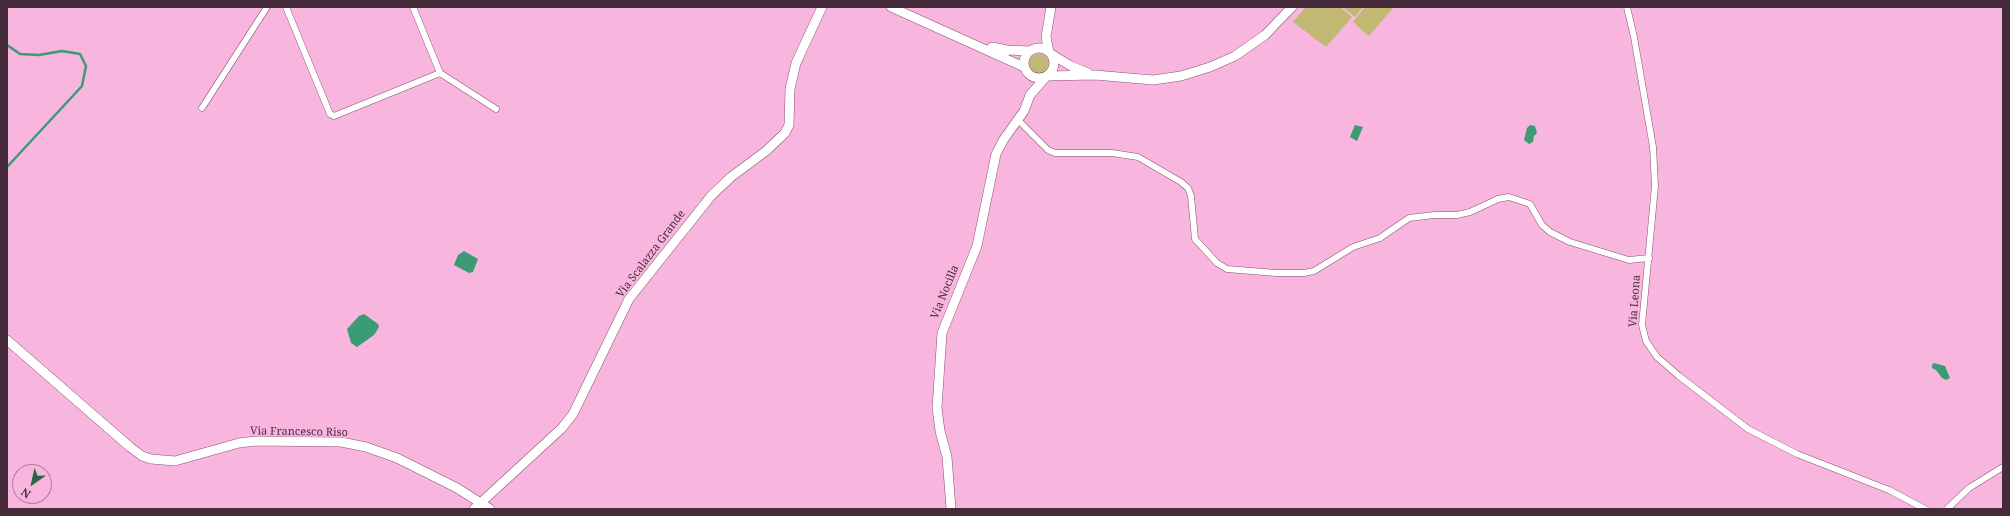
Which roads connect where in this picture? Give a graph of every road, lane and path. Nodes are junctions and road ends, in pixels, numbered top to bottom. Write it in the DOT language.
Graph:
graph roads {
  1 [pos="267,7"];
  2 [pos="286,7"];
  3 [pos="413,7"];
  4 [pos="822,7"];
  5 [pos="892,7"];
  6 [pos="1051,7"];
  7 [pos="1292,7"];
  8 [pos="1627,7"];
  9 [pos="1046,37"];
  10 [pos="968,41"];
  11 [pos="1033,49"];
  12 [pos="1050,53"];
  13 [pos="1026,70"];
  14 [pos="440,73"];
  15 [pos="1095,75"];
  16 [pos="1047,76"];
  17 [pos="1030,96"];
  18 [pos="202,108"];
  19 [pos="496,109"];
  20 [pos="1018,120"];
  21 [pos="1649,258"];
  22 [pos="7,340"];
  23 [pos="2003,467"];
  24 [pos="481,502"];
  25 [pos="474,509"];
  26 [pos="490,509"];
  27 [pos="951,509"];
  28 [pos="1925,509"];
  29 [pos="1947,509"];
  1 -- 18 [label="street"];
  2 -- 14 [label="street"];
  3 -- 14 [label="street"];
  4 -- 24 [label="street, Via Scalazza Grande"];
  5 -- 10 [label="street"];
  6 -- 9 [label="street"];
  7 -- 15 [label="street"];
  8 -- 21 [label="street, Via Leona"];
  9 -- 11 [label="street"];
  9 -- 12 [label="street"];
  10 -- 11 [label="street"];
  10 -- 13 [label="street"];
  11 -- 12 [label="street"];
  11 -- 13 [label="street"];
  12 -- 15 [label="street"];
  12 -- 16 [label="street"];
  13 -- 16 [label="street"];
  13 -- 17 [label="street"];
  14 -- 19 [label="street"];
  15 -- 16 [label="street"];
  16 -- 17 [label="street"];
  17 -- 20 [label="street, Via Nocilla"];
  20 -- 21 [label="street"];
  20 -- 27 [label="street, Via Nocilla"];
  21 -- 28 [label="street, Via Leona"];
  22 -- 24 [label="street, Via Francesco Riso"];
  23 -- 29 [label="street"];
  24 -- 25 [label="street, Via Scalazza Grande"];
  24 -- 26 [label="street, Via Francesco Riso"];
}
